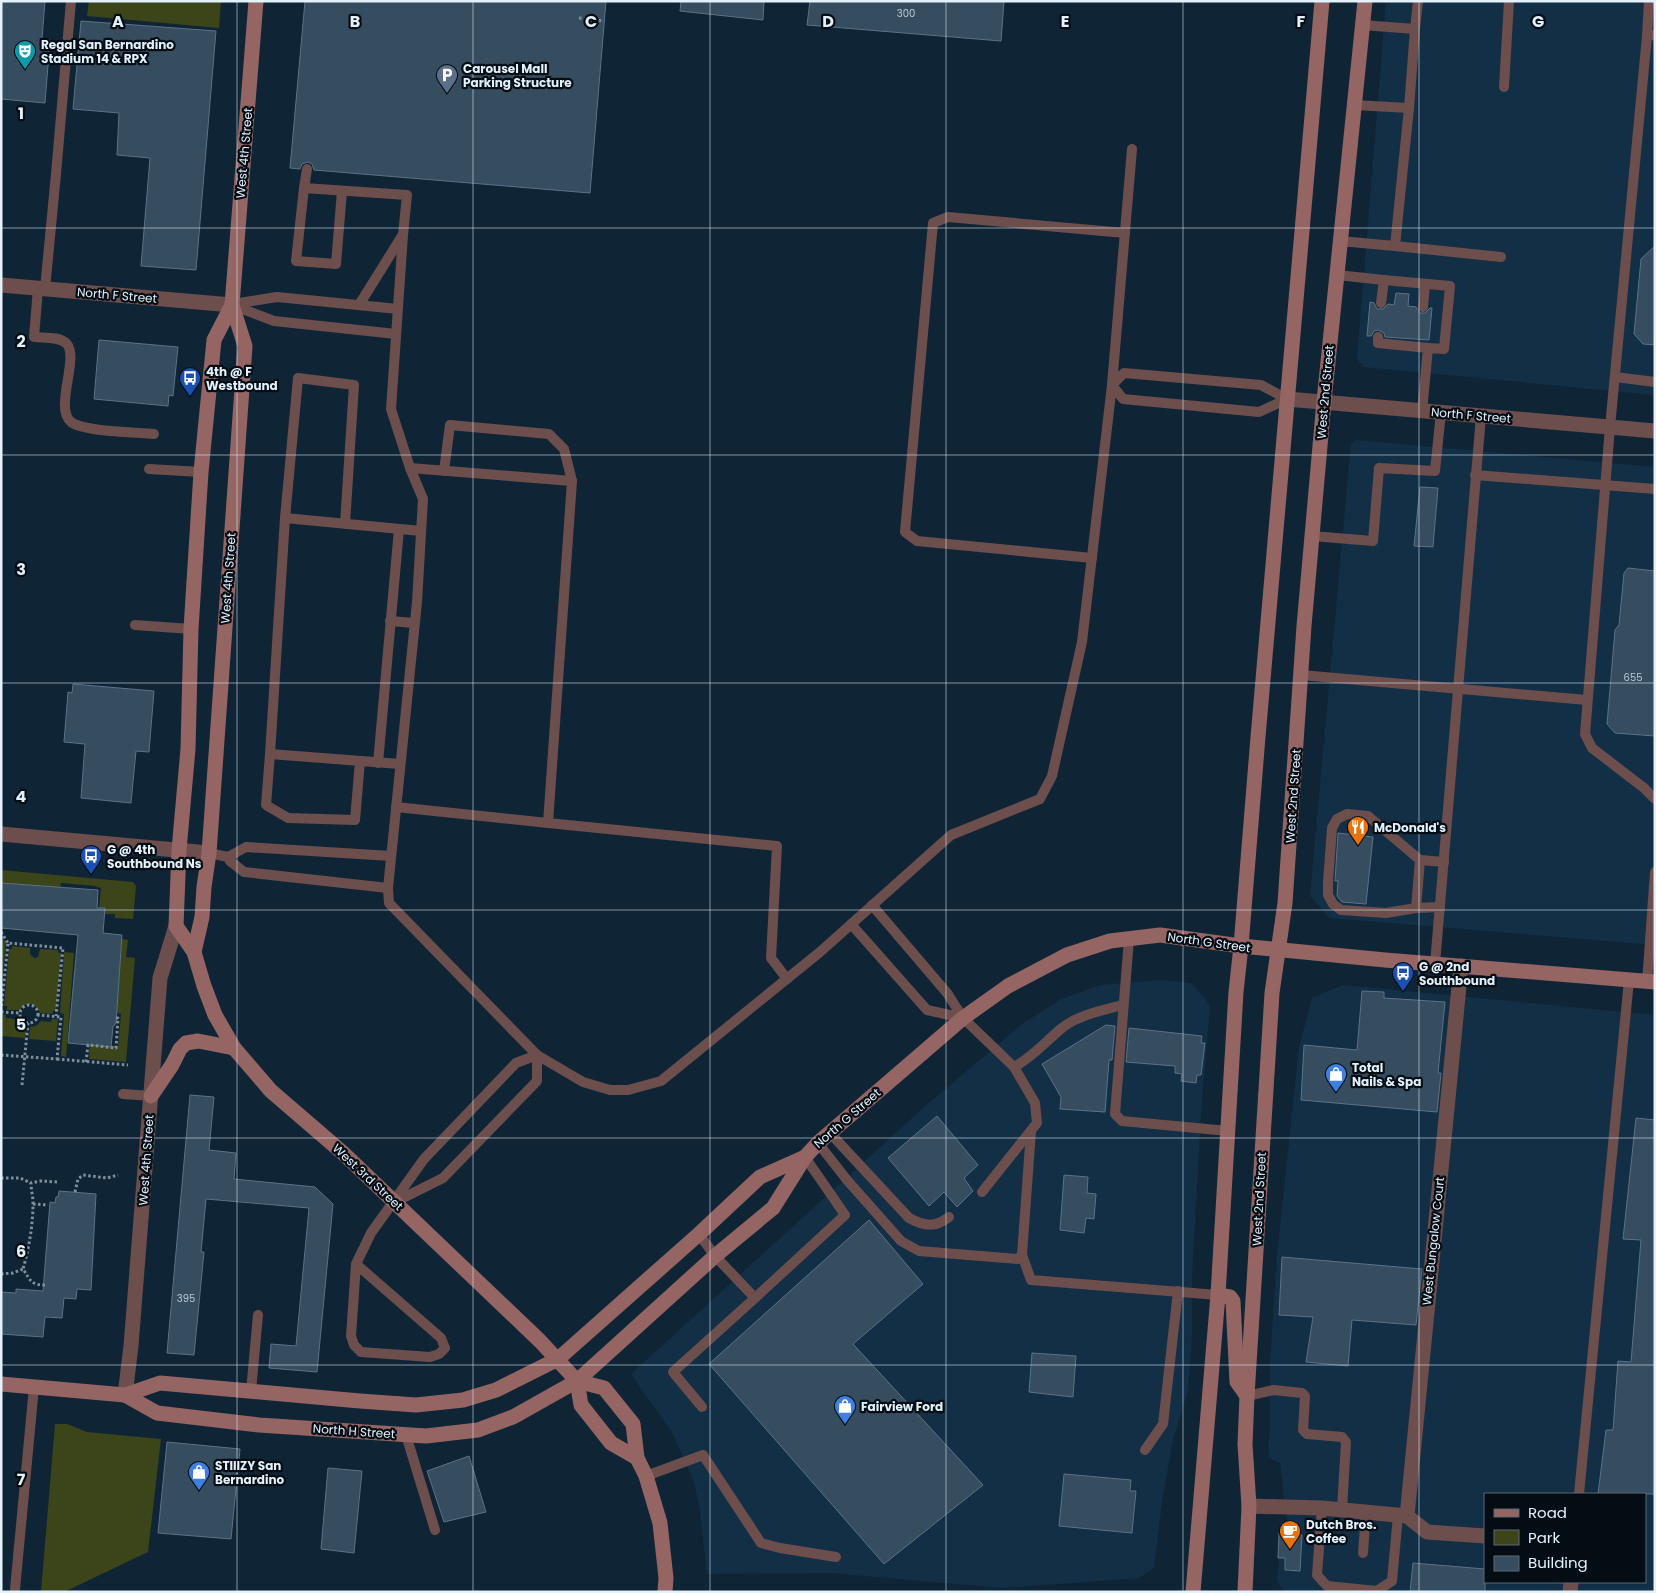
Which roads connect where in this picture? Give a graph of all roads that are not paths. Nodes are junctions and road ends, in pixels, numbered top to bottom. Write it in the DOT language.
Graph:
graph roads {
  1 [pos="71,1"];
  2 [pos="256,1"];
  3 [pos="1322,1"];
  4 [pos="1365,1"];
  5 [pos="1418,1"];
  6 [pos="1509,1"];
  7 [pos="1648,1"];
  8 [pos="1362,25"];
  9 [pos="1415,29"];
  10 [pos="1651,35"];
  11 [pos="1504,87"];
  12 [pos="1354,105"];
  13 [pos="1409,108"];
  14 [pos="1132,149"];
  15 [pos="307,169"];
  16 [pos="304,188"];
  17 [pos="342,191"];
  18 [pos="1125,233"];
  19 [pos="403,234"];
  20 [pos="1340,241"];
  21 [pos="1395,246"];
  22 [pos="1502,257"];
  23 [pos="1337,275"];
  24 [pos="1384,280"];
  25 [pos="1425,284"];
  26 [pos="1,285"];
  27 [pos="41,288"];
  28 [pos="232,304"];
  29 [pos="1381,304"];
  30 [pos="359,305"];
  31 [pos="1423,307"];
  32 [pos="398,309"];
  33 [pos="396,334"];
  34 [pos="1378,336"];
  35 [pos="1422,345"];
  36 [pos="1615,377"];
  37 [pos="1655,382"];
  38 [pos="1112,386"];
  39 [pos="1287,399"];
  40 [pos="1324,401"];
  41 [pos="1422,411"];
  42 [pos="1441,412"];
  43 [pos="1481,416"];
  44 [pos="1610,427"];
  45 [pos="1655,431"];
  46 [pos="154,434"];
  47 [pos="410,468"];
  48 [pos="149,469"];
  49 [pos="444,471"];
  50 [pos="201,472"];
  51 [pos="1475,475"];
  52 [pos="572,481"];
  53 [pos="1606,485"];
  54 [pos="1655,489"];
  55 [pos="284,518"];
  56 [pos="345,524"];
  57 [pos="399,529"];
  58 [pos="421,531"];
  59 [pos="1312,536"];
  60 [pos="1092,558"];
  61 [pos="390,621"];
  62 [pos="414,623"];
  63 [pos="135,625"];
  64 [pos="192,629"];
  65 [pos="1301,675"];
  66 [pos="1458,689"];
  67 [pos="1588,700"];
  68 [pos="270,754"];
  69 [pos="360,761"];
  70 [pos="378,763"];
  71 [pos="400,764"];
  72 [pos="1655,799"];
  73 [pos="396,807"];
  74 [pos="548,823"];
  75 [pos="1,834"];
  76 [pos="179,850"];
  77 [pos="209,853"];
  78 [pos="391,856"];
  79 [pos="228,857"];
  80 [pos="1420,860"];
  81 [pos="1444,862"];
  82 [pos="1655,872"];
  83 [pos="388,888"];
  84 [pos="872,905"];
  85 [pos="1440,907"];
  86 [pos="1416,908"];
  87 [pos="851,924"];
  88 [pos="1653,925"];
  89 [pos="176,926"];
  90 [pos="1129,938"];
  91 [pos="1241,946"];
  92 [pos="1278,950"];
  93 [pos="194,952"];
  94 [pos="1435,964"];
  95 [pos="1461,966"];
  96 [pos="787,979"];
  97 [pos="1629,980"];
  98 [pos="1651,982"];
  99 [pos="1123,1005"];
  100 [pos="963,1018"];
  101 [pos="234,1048"];
  102 [pos="537,1056"];
  103 [pos="1014,1067"];
  104 [pos="123,1094"];
  105 [pos="151,1096"];
  106 [pos="1030,1131"];
  107 [pos="1228,1131"];
  108 [pos="830,1133"];
  109 [pos="818,1143"];
  110 [pos="805,1157"];
  111 [pos="982,1192"];
  112 [pos="394,1202"];
  113 [pos="949,1217"];
  114 [pos="699,1234"];
  115 [pos="1022,1255"];
  116 [pos="715,1256"];
  117 [pos="356,1264"];
  118 [pos="1178,1292"];
  119 [pos="1218,1295"];
  120 [pos="755,1298"];
  121 [pos="258,1314"];
  122 [pos="558,1359"];
  123 [pos="577,1381"];
  124 [pos="1,1384"];
  125 [pos="34,1387"];
  126 [pos="250,1391"];
  127 [pos="125,1395"];
  128 [pos="1247,1396"];
  129 [pos="702,1408"];
  130 [pos="406,1435"];
  131 [pos="1145,1450"];
  132 [pos="637,1458"];
  133 [pos="646,1476"];
  134 [pos="1579,1493"];
  135 [pos="1249,1506"];
  136 [pos="1322,1508"];
  137 [pos="1342,1509"];
  138 [pos="1366,1511"];
  139 [pos="1402,1515"];
  140 [pos="435,1530"];
  141 [pos="1484,1536"];
  142 [pos="1363,1553"];
  143 [pos="836,1556"];
  144 [pos="15,1589"];
  145 [pos="666,1592"];
  146 [pos="1193,1592"];
  147 [pos="1245,1592"];
  1 -- 27 [label="lane"];
  2 -- 28 [label="main road, West 4th Street"];
  3 -- 39 [label="main road"];
  4 -- 8 [label="main road, West 2nd Street"];
  5 -- 9 [label="lane"];
  6 -- 11 [label="lane"];
  7 -- 10 [label="lane"];
  8 -- 9 [label="lane"];
  8 -- 12 [label="main road, West 2nd Street"];
  9 -- 13 [label="lane"];
  10 -- 36 [label="lane"];
  12 -- 13 [label="lane"];
  12 -- 20 [label="main road, West 2nd Street"];
  13 -- 21 [label="lane"];
  14 -- 18 [label="lane"];
  15 -- 16 [label="lane"];
  16 -- 17 [label="lane"];
  16 -- 17 [label="lane"];
  17 -- 19 [label="lane"];
  18 -- 38 [label="lane"];
  18 -- 60 [label="lane"];
  19 -- 30 [label="lane"];
  19 -- 32 [label="lane"];
  20 -- 21 [label="lane"];
  20 -- 23 [label="main road, West 2nd Street"];
  21 -- 22 [label="lane"];
  23 -- 24 [label="lane"];
  23 -- 40 [label="main road, West 2nd Street"];
  24 -- 25 [label="lane"];
  24 -- 29 [label="lane"];
  25 -- 31 [label="lane"];
  25 -- 35 [label="lane"];
  26 -- 27 [label="street, North F Street"];
  27 -- 28 [label="street, North F Street"];
  27 -- 46 [label="lane"];
  28 -- 30 [label="lane"];
  28 -- 33 [label="lane"];
  28 -- 50 [label="main road, West 4th Street"];
  28 -- 77 [label="main road, West 4th Street"];
  30 -- 32 [label="lane"];
  32 -- 33 [label="lane"];
  33 -- 47 [label="lane"];
  34 -- 35 [label="lane"];
  35 -- 41 [label="lane"];
  36 -- 37 [label="lane"];
  36 -- 44 [label="lane"];
  38 -- 39 [label="lane"];
  38 -- 39 [label="lane"];
  38 -- 60 [label="lane"];
  39 -- 40 [label="street, North F Street"];
  39 -- 91 [label="main road"];
  40 -- 41 [label="street, North F Street"];
  40 -- 59 [label="main road, West 2nd Street"];
  41 -- 42 [label="street, North F Street"];
  42 -- 43 [label="street, North F Street"];
  42 -- 59 [label="lane"];
  43 -- 44 [label="street, North F Street"];
  43 -- 51 [label="lane"];
  44 -- 45 [label="street, North F Street"];
  44 -- 53 [label="lane"];
  47 -- 49 [label="lane"];
  47 -- 58 [label="lane"];
  48 -- 50 [label="lane"];
  49 -- 52 [label="lane"];
  49 -- 52 [label="lane"];
  50 -- 64 [label="main road, West 4th Street"];
  51 -- 53 [label="lane"];
  51 -- 66 [label="lane"];
  52 -- 74 [label="lane"];
  53 -- 54 [label="lane"];
  53 -- 67 [label="lane"];
  55 -- 56 [label="lane"];
  55 -- 56 [label="lane"];
  55 -- 68 [label="lane"];
  56 -- 57 [label="lane"];
  57 -- 58 [label="lane"];
  57 -- 61 [label="lane"];
  58 -- 62 [label="lane"];
  59 -- 65 [label="main road, West 2nd Street"];
  60 -- 84 [label="lane"];
  61 -- 62 [label="lane"];
  61 -- 70 [label="lane"];
  62 -- 71 [label="lane"];
  63 -- 64 [label="lane"];
  64 -- 76 [label="main road, West 4th Street"];
  65 -- 66 [label="lane"];
  65 -- 92 [label="main road, West 2nd Street"];
  66 -- 67 [label="lane"];
  66 -- 81 [label="lane"];
  67 -- 72 [label="lane"];
  68 -- 69 [label="lane"];
  68 -- 69 [label="lane"];
  69 -- 70 [label="lane"];
  70 -- 71 [label="lane"];
  71 -- 73 [label="lane"];
  73 -- 74 [label="lane"];
  73 -- 78 [label="lane"];
  74 -- 96 [label="lane"];
  75 -- 76 [label="street"];
  76 -- 77 [label="street"];
  76 -- 89 [label="main road"];
  77 -- 79 [label="lane"];
  77 -- 93 [label="main road, West 3rd Street"];
  78 -- 79 [label="lane"];
  78 -- 83 [label="lane"];
  79 -- 83 [label="lane"];
  80 -- 81 [label="lane"];
  80 -- 86 [label="lane"];
  80 -- 86 [label="lane"];
  81 -- 85 [label="lane"];
  82 -- 88 [label="lane"];
  83 -- 102 [label="lane"];
  84 -- 87 [label="lane"];
  84 -- 100 [label="lane"];
  85 -- 86 [label="lane"];
  85 -- 94 [label="lane"];
  87 -- 96 [label="lane"];
  87 -- 100 [label="lane"];
  88 -- 98 [label="lane"];
  89 -- 93 [label="main road, West 3rd Street"];
  89 -- 105 [label="street, West 4th Street"];
  90 -- 91 [label="main road, North G Street"];
  90 -- 99 [label="lane"];
  90 -- 100 [label="main road, North G Street"];
  91 -- 92 [label="main road, North G Street"];
  91 -- 107 [label="main road"];
  92 -- 94 [label="main road, North G Street"];
  92 -- 128 [label="main road, West 2nd Street"];
  93 -- 101 [label="main road, West 3rd Street"];
  94 -- 95 [label="main road, North G Street"];
  95 -- 97 [label="main road, North G Street"];
  95 -- 139 [label="street, West Bungalow Court"];
  96 -- 102 [label="lane"];
  97 -- 98 [label="main road, North G Street"];
  97 -- 134 [label="lane"];
  99 -- 103 [label="lane"];
  99 -- 107 [label="lane"];
  100 -- 103 [label="lane"];
  100 -- 108 [label="main road, North G Street"];
  101 -- 105 [label="main road"];
  101 -- 112 [label="main road, West 3rd Street"];
  102 -- 112 [label="lane"];
  102 -- 112 [label="lane"];
  103 -- 106 [label="lane"];
  104 -- 105 [label="lane"];
  105 -- 127 [label="street, West 4th Street"];
  106 -- 111 [label="lane"];
  106 -- 115 [label="lane"];
  107 -- 119 [label="main road"];
  108 -- 109 [label="main road, North G Street"];
  108 -- 113 [label="lane"];
  109 -- 110 [label="main road, North G Street"];
  109 -- 115 [label="lane"];
  110 -- 114 [label="main road, North G Street"];
  110 -- 116 [label="main road, North G Street"];
  110 -- 120 [label="lane"];
  112 -- 117 [label="lane"];
  112 -- 122 [label="main road, West 3rd Street"];
  114 -- 116 [label="lane"];
  114 -- 122 [label="main road, North G Street"];
  115 -- 118 [label="lane"];
  116 -- 120 [label="lane"];
  116 -- 123 [label="main road, North G Street"];
  117 -- 117 [label="lane"];
  118 -- 119 [label="lane"];
  118 -- 131 [label="lane"];
  119 -- 128 [label="main road"];
  119 -- 146 [label="main road"];
  120 -- 129 [label="lane"];
  121 -- 126 [label="lane"];
  122 -- 123 [label="main road, West 3rd Street"];
  122 -- 126 [label="main road, North H Street"];
  123 -- 130 [label="main road, North H Street"];
  123 -- 132 [label="main road"];
  123 -- 132 [label="main road"];
  124 -- 125 [label="main road, North H Street"];
  125 -- 127 [label="main road, North H Street"];
  125 -- 144 [label="lane"];
  126 -- 127 [label="main road, North H Street"];
  127 -- 130 [label="main road, North H Street"];
  128 -- 135 [label="main road, West 2nd Street"];
  128 -- 137 [label="lane"];
  130 -- 140 [label="lane"];
  132 -- 133 [label="main road"];
  133 -- 143 [label="lane"];
  133 -- 145 [label="main road"];
  135 -- 136 [label="street"];
  135 -- 147 [label="main road, West 2nd Street"];
  136 -- 137 [label="street"];
  136 -- 139 [label="lane"];
  137 -- 138 [label="street"];
  138 -- 139 [label="street"];
  138 -- 142 [label="lane"];
  139 -- 141 [label="street"];
}
